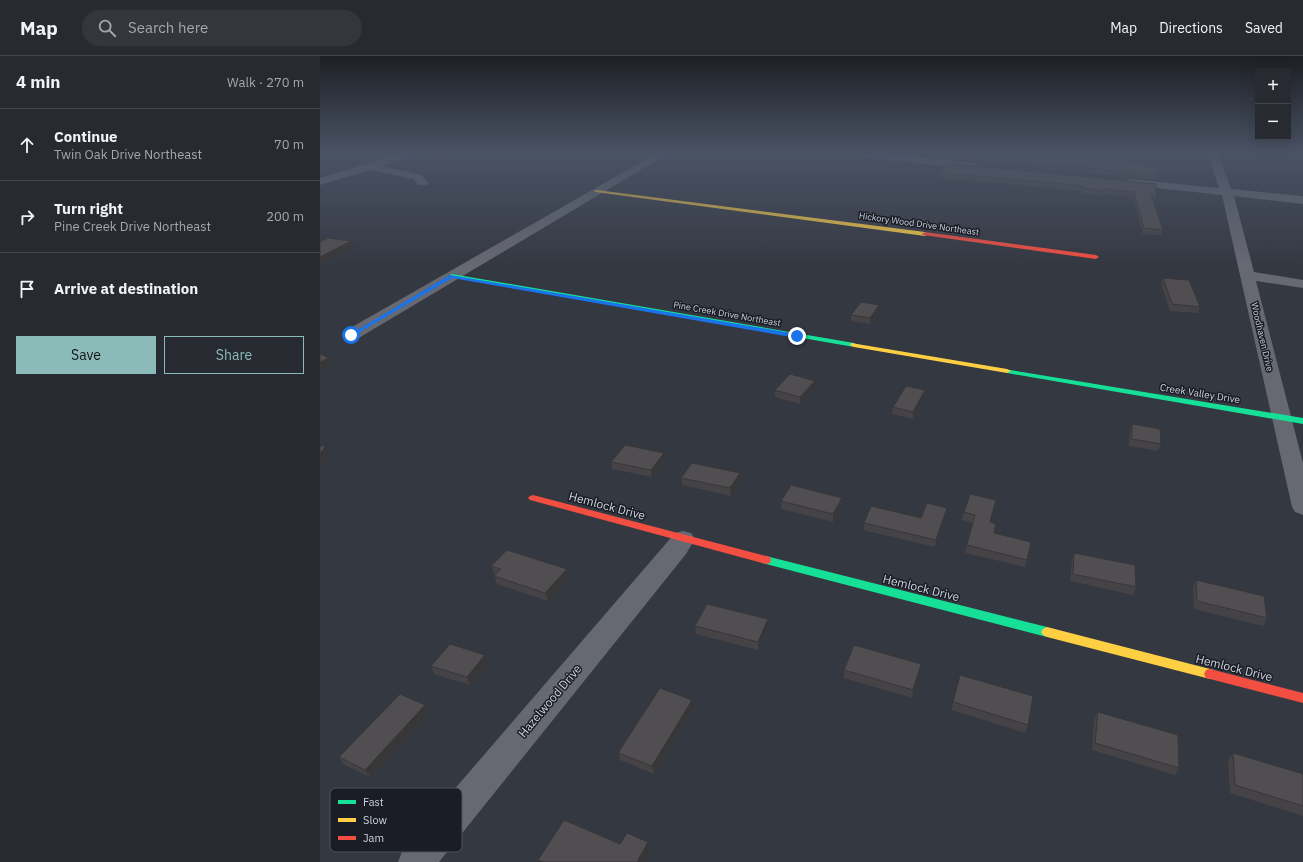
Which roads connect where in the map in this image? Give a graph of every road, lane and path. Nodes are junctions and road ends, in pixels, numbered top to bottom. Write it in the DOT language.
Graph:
graph roads {
  1 [pos="597,191"];
  2 [pos="1212,191"];
  3 [pos="1226,192"];
  4 [pos="1303,200"];
  5 [pos="1096,257"];
  6 [pos="452,276"];
  7 [pos="1249,276"];
  8 [pos="1303,284"];
  9 [pos="351,335"];
  10 [pos="1093,386"];
  11 [pos="1281,417"];
  12 [pos="1303,421"];
  13 [pos="533,498"];
  14 [pos="1303,507"];
  15 [pos="683,539"];
  16 [pos="1303,698"];
  17 [pos="462,807"];
  18 [pos="424,852"];
  19 [pos="416,862"];
  1 -- 5 [label="street, Hickory Wood Drive Northeast"];
  1 -- 6 [label="street"];
  2 -- 3 [label="street"];
  3 -- 4 [label="street"];
  3 -- 7 [label="street, Woodhaven Drive"];
  6 -- 9 [label="street"];
  6 -- 10 [label="street, Pine Creek Drive Northeast"];
  7 -- 8 [label="street"];
  7 -- 11 [label="street, Woodhaven Drive"];
  10 -- 11 [label="street, Creek Valley Drive"];
  11 -- 12 [label="street, Creek Valley Drive"];
  11 -- 14 [label="street, Woodhaven Drive"];
  13 -- 15 [label="street, Hemlock Drive"];
  15 -- 16 [label="street, Hemlock Drive"];
  15 -- 17 [label="street, Hazelwood Drive"];
  18 -- 19 [label="street, Hazelwood Drive"];
}
